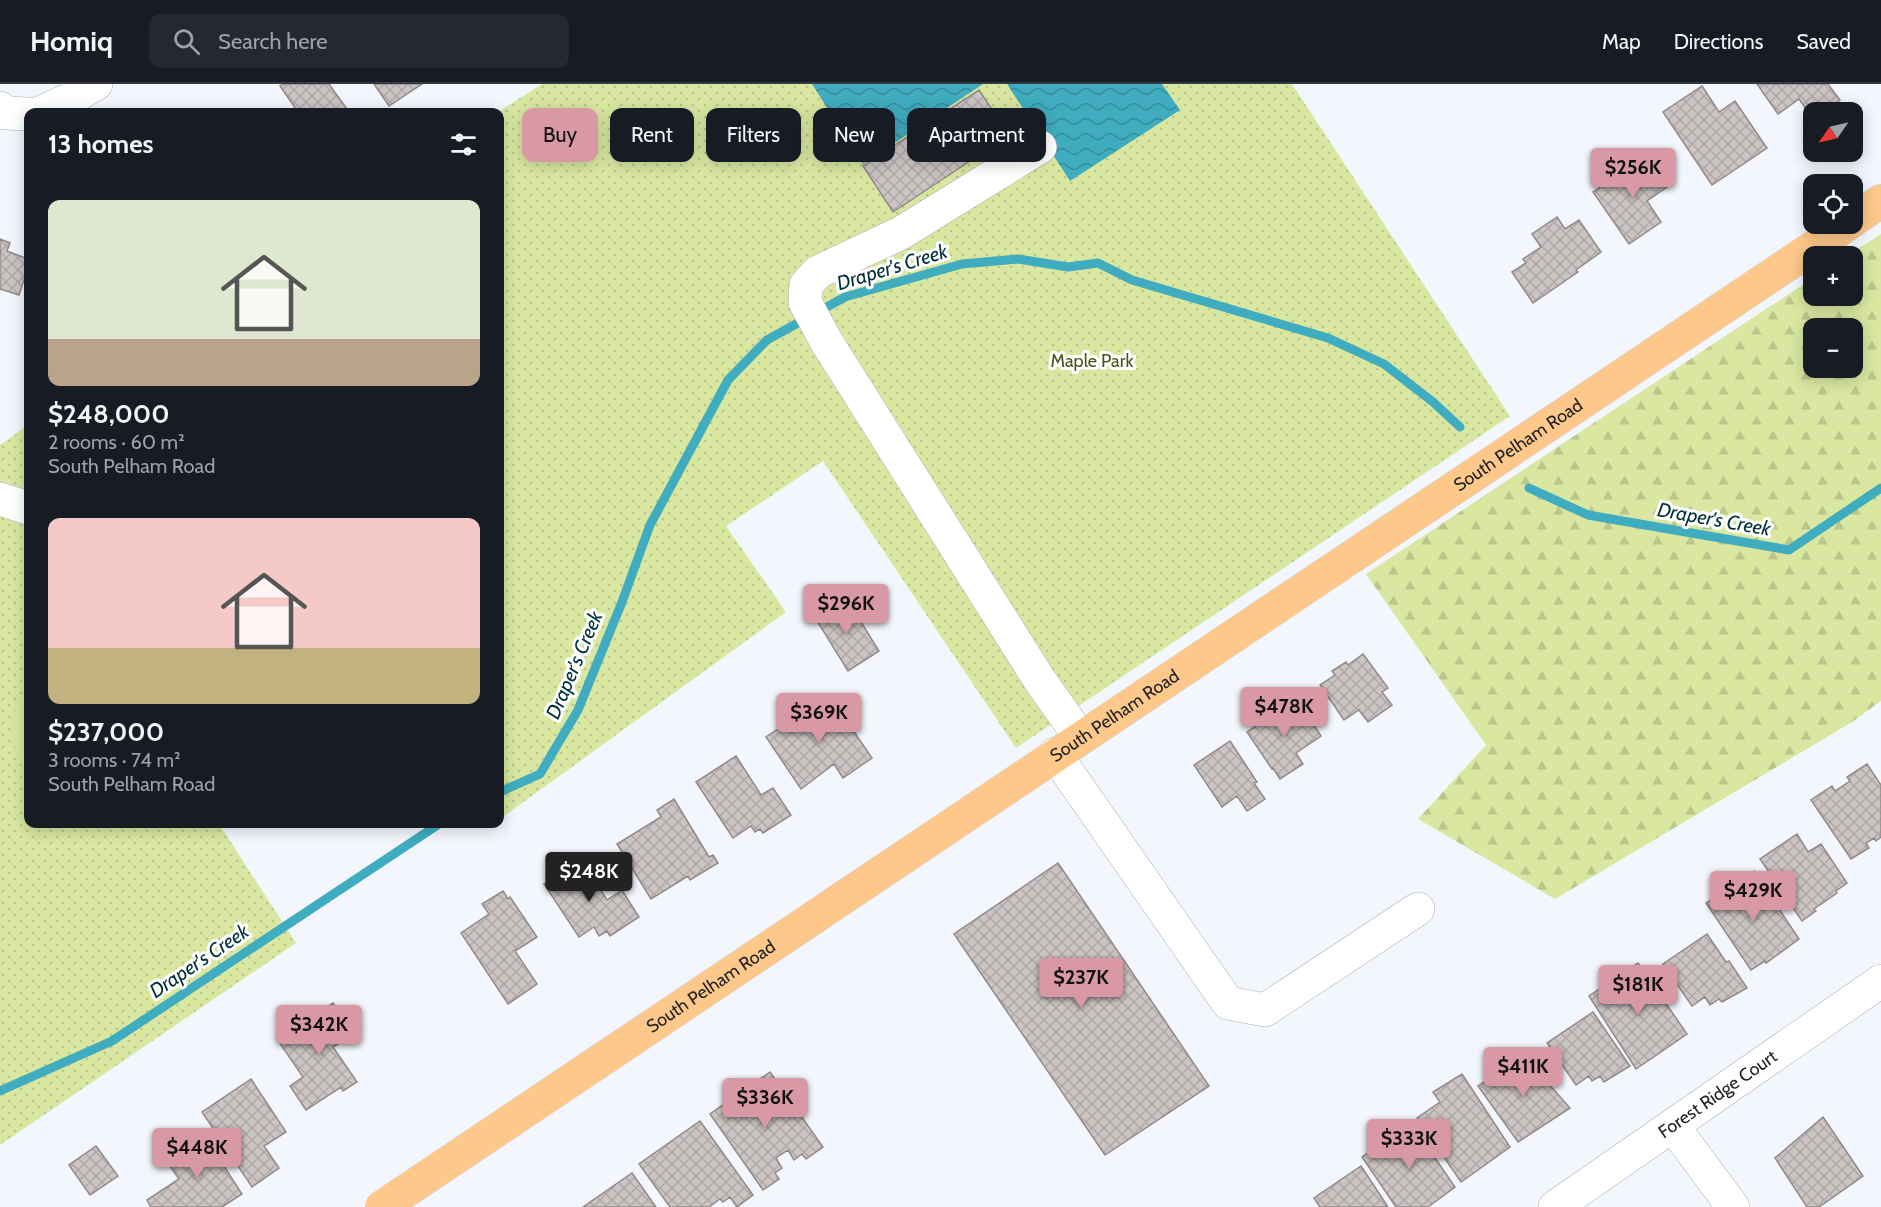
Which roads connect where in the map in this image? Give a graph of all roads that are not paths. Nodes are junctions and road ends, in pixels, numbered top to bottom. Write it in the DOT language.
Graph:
graph roads {
  1 [pos="96,84"];
  2 [pos="0,108"];
  3 [pos="51,108"];
  4 [pos="24,114"];
  5 [pos="1000,162"];
  6 [pos="1881,201"];
  7 [pos="1863,213"];
  8 [pos="1833,234"];
  9 [pos="0,499"];
  10 [pos="24,507"];
  11 [pos="1068,746"];
  12 [pos="1418,909"];
  13 [pos="1881,981"];
  14 [pos="1673,1126"];
  15 [pos="382,1207"];
  16 [pos="1555,1207"];
  17 [pos="1733,1207"];
  1 -- 3 [label="street"];
  2 -- 4 [label="street"];
  5 -- 11 [label="street"];
  6 -- 7 [label="main road"];
  8 -- 11 [label="main road, South Pelham Road"];
  9 -- 10 [label="street"];
  11 -- 12 [label="street"];
  11 -- 15 [label="main road, South Pelham Road"];
  13 -- 14 [label="street, Forest Ridge Court"];
  14 -- 16 [label="street, Forest Ridge Court"];
  14 -- 17 [label="street"];
}
